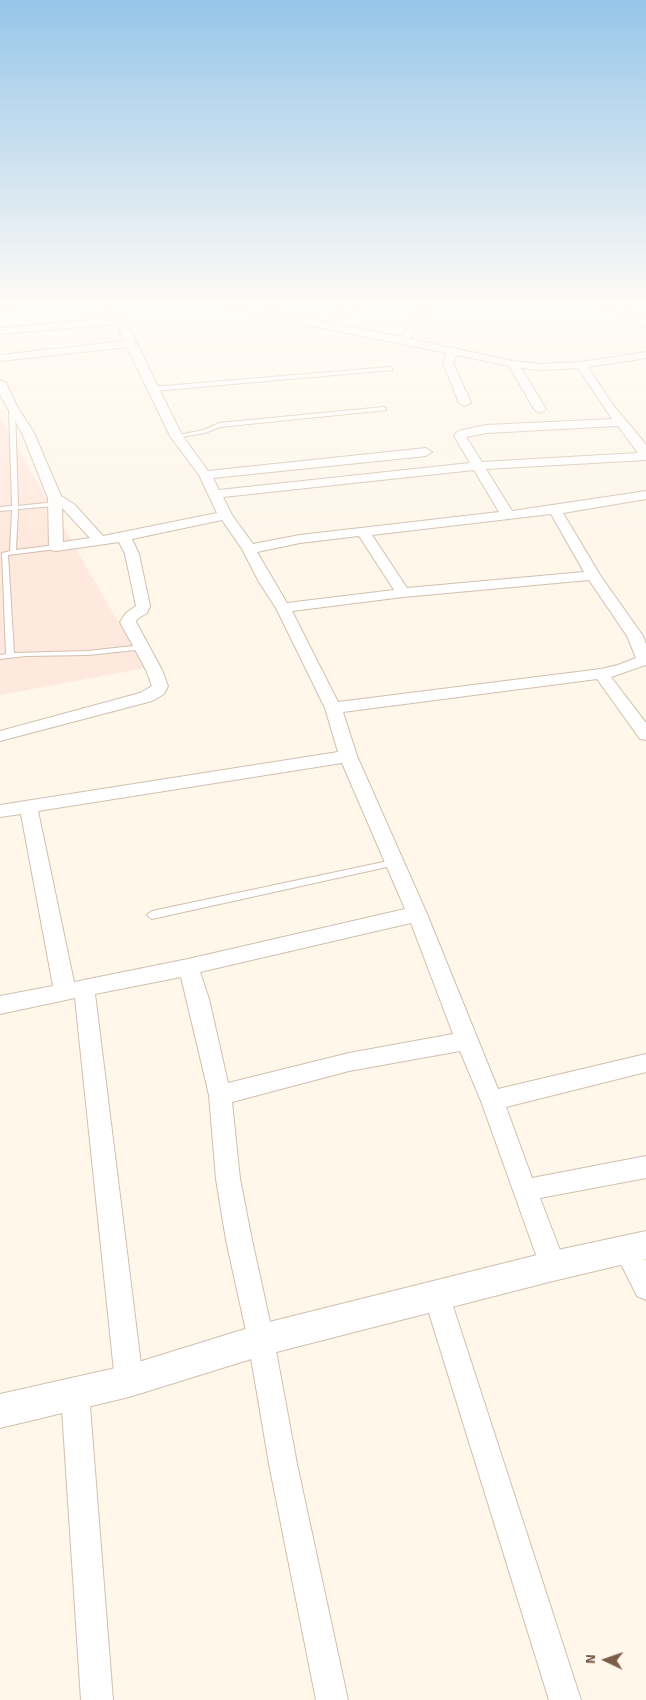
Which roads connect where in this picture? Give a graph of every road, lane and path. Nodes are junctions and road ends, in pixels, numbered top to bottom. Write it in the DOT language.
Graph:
graph roads {
  1 [pos="1,385"];
  2 [pos="151,385"];
  3 [pos="206,385"];
  4 [pos="457,385"];
  5 [pos="526,385"];
  6 [pos="594,385"];
  7 [pos="153,390"];
  8 [pos="465,403"];
  9 [pos="7,404"];
  10 [pos="384,409"];
  11 [pos="540,409"];
  12 [pos="621,422"];
  13 [pos="176,436"];
  14 [pos="642,442"];
  15 [pos="426,452"];
  16 [pos="646,456"];
  17 [pos="478,466"];
  18 [pos="205,475"];
  19 [pos="216,494"];
  20 [pos="646,495"];
  21 [pos="55,501"];
  22 [pos="0,509"];
  23 [pos="15,509"];
  24 [pos="555,510"];
  25 [pos="507,514"];
  26 [pos="225,515"];
  27 [pos="363,532"];
  28 [pos="124,537"];
  29 [pos="99,540"];
  30 [pos="56,547"];
  31 [pos="249,549"];
  32 [pos="6,553"];
  33 [pos="593,575"];
  34 [pos="403,593"];
  35 [pos="283,608"];
  36 [pos="142,647"];
  37 [pos="10,655"];
  38 [pos="0,657"];
  39 [pos="645,660"];
  40 [pos="602,674"];
  41 [pos="333,708"];
  42 [pos="646,735"];
  43 [pos="0,736"];
  44 [pos="348,756"];
  45 [pos="28,806"];
  46 [pos="0,811"];
  47 [pos="393,863"];
  48 [pos="417,914"];
  49 [pos="152,916"];
  50 [pos="188,967"];
  51 [pos="75,989"];
  52 [pos="0,1005"];
  53 [pos="467,1042"];
  54 [pos="646,1063"];
  55 [pos="220,1096"];
  56 [pos="492,1101"];
  57 [pos="646,1167"];
  58 [pos="526,1190"];
  59 [pos="637,1248"];
  60 [pos="553,1266"];
  61 [pos="646,1287"];
  62 [pos="437,1297"];
  63 [pos="262,1340"];
  64 [pos="130,1381"];
  65 [pos="75,1394"];
  66 [pos="0,1411"];
  67 [pos="97,1700"];
  68 [pos="332,1700"];
  69 [pos="565,1700"];
  1 -- 9 [label="street"];
  2 -- 7 [label="street"];
  3 -- 7 [label="lane"];
  4 -- 8 [label="street"];
  5 -- 11 [label="street"];
  6 -- 12 [label="street"];
  7 -- 13 [label="street"];
  9 -- 21 [label="street"];
  9 -- 23 [label="lane"];
  10 -- 13 [label="lane"];
  12 -- 14 [label="street"];
  12 -- 17 [label="street"];
  13 -- 18 [label="street"];
  14 -- 16 [label="street"];
  15 -- 18 [label="street"];
  16 -- 17 [label="street"];
  17 -- 19 [label="street"];
  17 -- 25 [label="street"];
  18 -- 19 [label="street"];
  19 -- 26 [label="street"];
  20 -- 24 [label="street"];
  21 -- 23 [label="lane"];
  21 -- 29 [label="street"];
  21 -- 30 [label="street"];
  22 -- 23 [label="lane"];
  23 -- 32 [label="lane"];
  24 -- 25 [label="street"];
  24 -- 33 [label="street"];
  25 -- 27 [label="street"];
  26 -- 28 [label="street"];
  26 -- 31 [label="street"];
  27 -- 31 [label="street"];
  27 -- 34 [label="street"];
  28 -- 29 [label="street"];
  28 -- 36 [label="street"];
  29 -- 30 [label="street"];
  30 -- 32 [label="lane"];
  31 -- 35 [label="street"];
  32 -- 37 [label="lane"];
  33 -- 34 [label="street"];
  33 -- 39 [label="street"];
  34 -- 35 [label="street"];
  35 -- 41 [label="street"];
  36 -- 37 [label="lane"];
  36 -- 43 [label="street"];
  37 -- 38 [label="lane"];
  39 -- 40 [label="street"];
  40 -- 41 [label="street"];
  40 -- 42 [label="street"];
  41 -- 44 [label="street"];
  44 -- 45 [label="street"];
  44 -- 47 [label="street"];
  45 -- 46 [label="street"];
  45 -- 51 [label="street"];
  47 -- 48 [label="street"];
  47 -- 49 [label="lane"];
  48 -- 50 [label="street"];
  48 -- 53 [label="street"];
  50 -- 51 [label="street"];
  50 -- 55 [label="street"];
  51 -- 52 [label="street"];
  51 -- 64 [label="street"];
  53 -- 55 [label="street"];
  53 -- 56 [label="street"];
  54 -- 56 [label="street"];
  55 -- 63 [label="street"];
  56 -- 58 [label="street"];
  57 -- 58 [label="street"];
  58 -- 60 [label="street"];
  59 -- 60 [label="street"];
  59 -- 61 [label="street"];
  60 -- 62 [label="street"];
  62 -- 63 [label="street"];
  62 -- 69 [label="street"];
  63 -- 64 [label="street"];
  63 -- 68 [label="street"];
  64 -- 65 [label="street"];
  65 -- 66 [label="street"];
  65 -- 67 [label="street"];
}
